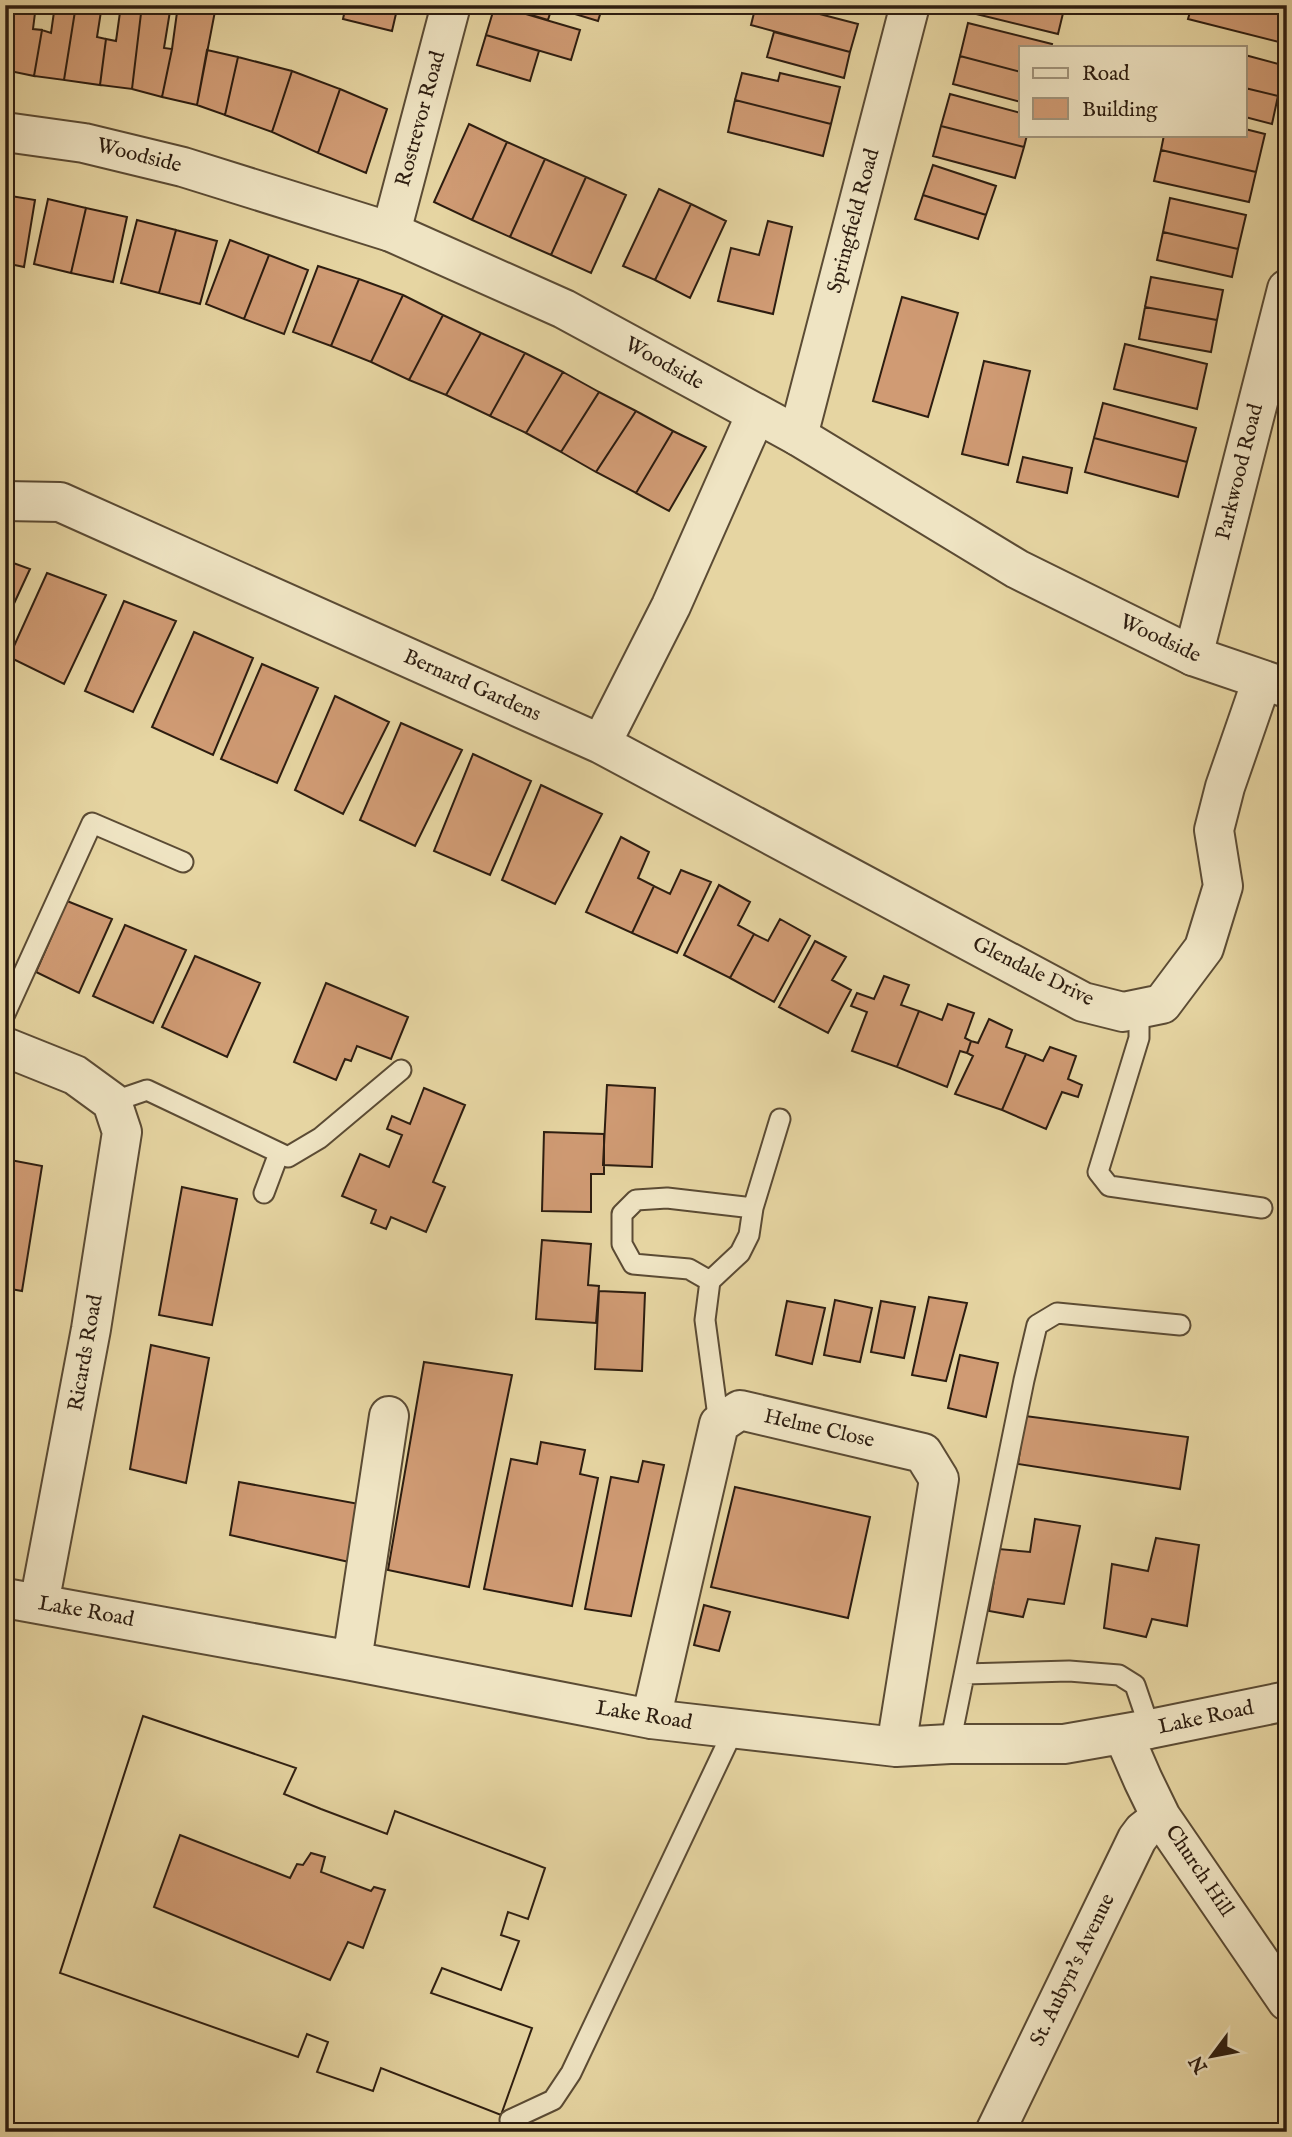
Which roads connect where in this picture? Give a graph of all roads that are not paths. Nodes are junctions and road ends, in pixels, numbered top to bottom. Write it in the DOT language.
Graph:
graph roads {
  1 [pos="451,5"];
  2 [pos="910,5"];
  3 [pos="5,132"];
  4 [pos="391,232"];
  5 [pos="1287,289"];
  6 [pos="756,414"];
  7 [pos="798,436"];
  8 [pos="5,501"];
  9 [pos="1193,656"];
  10 [pos="1274,684"];
  11 [pos="601,744"];
  12 [pos="183,862"];
  13 [pos="1139,1009"];
  14 [pos="5,1014"];
  15 [pos="5,1047"];
  16 [pos="401,1070"];
  17 [pos="112,1102"];
  18 [pos="779,1119"];
  19 [pos="279,1153"];
  20 [pos="264,1193"];
  21 [pos="753,1208"];
  22 [pos="1262,1208"];
  23 [pos="710,1281"];
  24 [pos="1180,1325"];
  25 [pos="388,1416"];
  26 [pos="719,1424"];
  27 [pos="22,1601"];
  28 [pos="352,1661"];
  29 [pos="965,1674"];
  30 [pos="1287,1701"];
  31 [pos="651,1719"];
  32 [pos="734,1729"];
  33 [pos="1137,1732"];
  34 [pos="950,1744"];
  35 [pos="896,1747"];
  36 [pos="1161,1816"];
  37 [pos="1287,2001"];
  38 [pos="510,2120"];
  39 [pos="995,2132"];
  1 -- 4 [label="street, Rostrevor Road"];
  2 -- 7 [label="street, Springfield Road"];
  3 -- 4 [label="street, Woodside"];
  4 -- 6 [label="street, Woodside"];
  5 -- 9 [label="street, Parkwood Road"];
  6 -- 7 [label="street, Woodside"];
  6 -- 11 [label="street"];
  7 -- 9 [label="street, Woodside"];
  8 -- 11 [label="street, Bernard Gardens"];
  9 -- 10 [label="street, Woodside"];
  10 -- 13 [label="street, Glendale Drive"];
  11 -- 13 [label="street, Glendale Drive"];
  12 -- 14 [label="lane"];
  13 -- 22 [label="lane"];
  15 -- 17 [label="street"];
  16 -- 19 [label="lane"];
  17 -- 19 [label="lane"];
  17 -- 27 [label="street, Ricards Road"];
  18 -- 21 [label="lane"];
  19 -- 20 [label="lane"];
  21 -- 23 [label="lane"];
  21 -- 23 [label="lane"];
  23 -- 26 [label="lane"];
  24 -- 29 [label="lane"];
  25 -- 28 [label="street"];
  26 -- 31 [label="street"];
  26 -- 35 [label="street, Helme Close"];
  27 -- 28 [label="street, Lake Road"];
  28 -- 31 [label="street, Lake Road"];
  29 -- 33 [label="lane"];
  29 -- 34 [label="lane"];
  30 -- 33 [label="street, Lake Road"];
  31 -- 32 [label="street, Lake Road"];
  32 -- 35 [label="street, Lake Road"];
  32 -- 38 [label="lane"];
  33 -- 34 [label="street, Lake Road"];
  33 -- 36 [label="street, Church Hill"];
  34 -- 35 [label="street, Lake Road"];
  36 -- 37 [label="street, Church Hill"];
  36 -- 39 [label="street, St. Aubyn's Avenue"];
}
